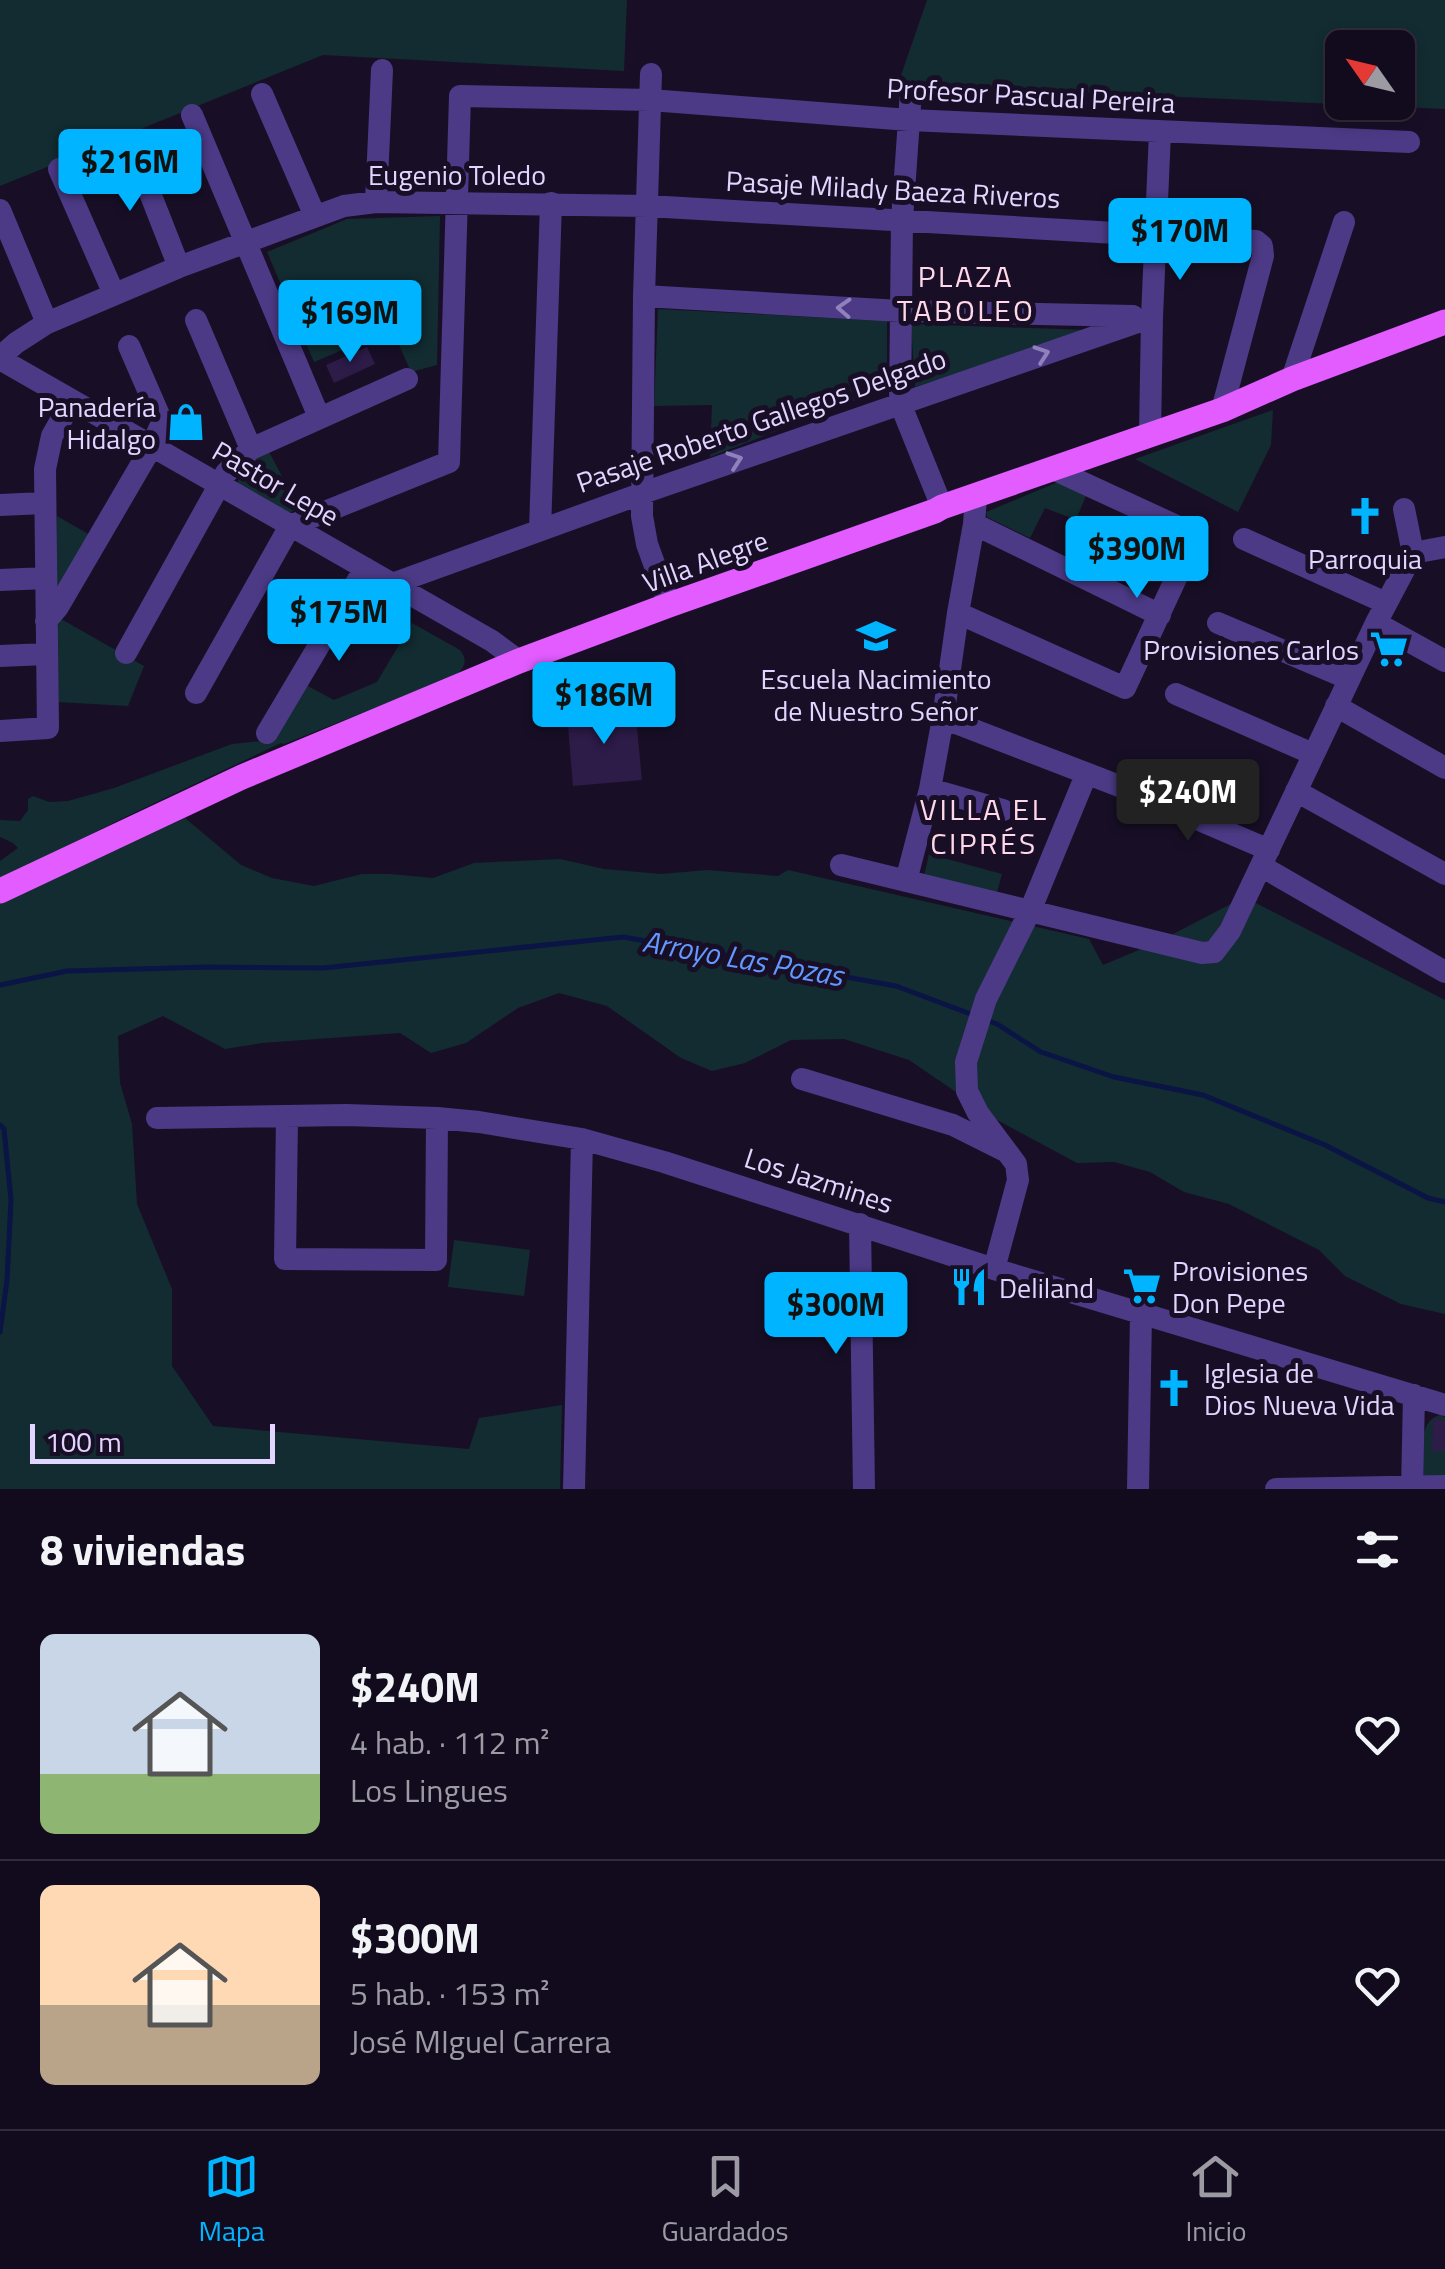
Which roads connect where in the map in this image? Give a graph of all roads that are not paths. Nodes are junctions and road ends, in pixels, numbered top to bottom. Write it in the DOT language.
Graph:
graph roads {
  1 [pos="382,70"];
  2 [pos="651,74"];
  3 [pos="911,91"];
  4 [pos="262,94"];
  5 [pos="650,100"];
  6 [pos="192,115"];
  7 [pos="909,120"];
  8 [pos="1160,132"];
  9 [pos="130,142"];
  10 [pos="1408,142"];
  11 [pos="59,169"];
  12 [pos="376,202"];
  13 [pos="456,203"];
  14 [pos="551,203"];
  15 [pos="648,206"];
  16 [pos="0,210"];
  17 [pos="314,216"];
  18 [pos="902,220"];
  19 [pos="1344,222"];
  20 [pos="1156,234"];
  21 [pos="246,242"];
  22 [pos="179,266"];
  23 [pos="114,294"];
  24 [pos="644,296"];
  25 [pos="900,311"];
  26 [pos="1152,316"];
  27 [pos="196,320"];
  28 [pos="1445,322"];
  29 [pos="47,324"];
  30 [pos="129,346"];
  31 [pos="0,358"];
  32 [pos="407,379"];
  33 [pos="1292,379"];
  34 [pos="72,400"];
  35 [pos="900,402"];
  36 [pos="1222,410"];
  37 [pos="319,417"];
  38 [pos="1150,434"];
  39 [pos="152,446"];
  40 [pos="252,449"];
  41 [pos="1053,469"];
  42 [pos="220,485"];
  43 [pos="644,493"];
  44 [pos="976,496"];
  45 [pos="44,502"];
  46 [pos="0,504"];
  47 [pos="942,506"];
  48 [pos="1404,509"];
  49 [pos="974,524"];
  50 [pos="290,526"];
  51 [pos="540,530"];
  52 [pos="1244,539"];
  53 [pos="1427,550"];
  54 [pos="1445,563"];
  55 [pos="364,568"];
  56 [pos="46,578"];
  57 [pos="0,580"];
  58 [pos="392,584"];
  59 [pos="670,605"];
  60 [pos="958,613"];
  61 [pos="1381,613"];
  62 [pos="1160,615"];
  63 [pos="46,621"];
  64 [pos="1218,623"];
  65 [pos="126,653"];
  66 [pos="46,654"];
  67 [pos="0,656"];
  68 [pos="520,661"];
  69 [pos="1445,661"];
  70 [pos="1349,679"];
  71 [pos="196,693"];
  72 [pos="1176,694"];
  73 [pos="1336,706"];
  74 [pos="944,718"];
  75 [pos="0,731"];
  76 [pos="267,733"];
  77 [pos="1313,754"];
  78 [pos="1445,768"];
  79 [pos="1086,775"];
  80 [pos="930,790"];
  81 [pos="1296,791"];
  82 [pos="1003,810"];
  83 [pos="1265,858"];
  84 [pos="841,866"];
  85 [pos="1445,874"];
  86 [pos="906,881"];
  87 [pos="0,891"];
  88 [pos="1030,911"];
  89 [pos="1445,972"];
  90 [pos="802,1079"];
  91 [pos="287,1116"];
  92 [pos="157,1118"];
  93 [pos="437,1118"];
  94 [pos="582,1139"];
  95 [pos="1006,1152"];
  96 [pos="860,1224"];
  97 [pos="994,1270"];
  98 [pos="1141,1314"];
  99 [pos="1414,1395"];
  100 [pos="1445,1405"];
  101 [pos="1445,1486"];
  102 [pos="1412,1487"];
  103 [pos="574,1489"];
  104 [pos="593,1489"];
  105 [pos="864,1489"];
  106 [pos="1138,1489"];
  107 [pos="1276,1489"];
  1 -- 12 [label="street"];
  2 -- 5 [label="street"];
  3 -- 7 [label="street"];
  4 -- 17 [label="street"];
  5 -- 7 [label="street, Profesor Pascual Pereira"];
  5 -- 13 [label="street, Profesor Pascual Pereira"];
  5 -- 15 [label="street"];
  6 -- 21 [label="street"];
  7 -- 8 [label="street, Profesor Pascual Pereira"];
  7 -- 18 [label="street"];
  8 -- 10 [label="street, Profesor Pascual Pereira"];
  8 -- 20 [label="street"];
  9 -- 22 [label="street"];
  11 -- 23 [label="street"];
  12 -- 13 [label="street, Eugenio Toledo"];
  12 -- 17 [label="street, Eugenio Toledo"];
  13 -- 14 [label="street, Eugenio Toledo"];
  13 -- 50 [label="street"];
  14 -- 15 [label="street, Eugenio Toledo"];
  14 -- 51 [label="street"];
  15 -- 18 [label="street, Pasaje Milady Baeza Riveros"];
  15 -- 24 [label="street"];
  16 -- 29 [label="street"];
  17 -- 21 [label="street, Eugenio Toledo"];
  18 -- 20 [label="street, Pasaje Milady Baeza Riveros"];
  18 -- 25 [label="street"];
  19 -- 33 [label="street"];
  20 -- 26 [label="street"];
  20 -- 36 [label="street, Pasaje Milady Baeza Riveros"];
  21 -- 22 [label="street, Eugenio Toledo"];
  21 -- 37 [label="street"];
  22 -- 23 [label="street, Eugenio Toledo"];
  23 -- 29 [label="street, Eugenio Toledo"];
  25 -- 24 [label="street, one-way"];
  24 -- 43 [label="street"];
  25 -- 26 [label="street"];
  25 -- 35 [label="street"];
  35 -- 26 [label="street, Pasaje Roberto Gallegos Delgado, one-way"];
  26 -- 38 [label="street"];
  27 -- 40 [label="street"];
  28 -- 33 [label="main road, Villa Alegre"];
  29 -- 31 [label="street, Eugenio Toledo"];
  30 -- 39 [label="street"];
  31 -- 34 [label="street, Pastor Lepe"];
  32 -- 37 [label="street"];
  33 -- 36 [label="main road, Villa Alegre"];
  34 -- 39 [label="street, Pastor Lepe"];
  34 -- 45 [label="street"];
  43 -- 35 [label="street, Pasaje Roberto Gallegos Delgado, one-way"];
  35 -- 47 [label="street"];
  36 -- 38 [label="main road, Villa Alegre"];
  37 -- 40 [label="street"];
  38 -- 41 [label="main road, Villa Alegre"];
  39 -- 42 [label="street, Pastor Lepe"];
  39 -- 63 [label="street"];
  40 -- 42 [label="street"];
  41 -- 44 [label="main road, Villa Alegre"];
  41 -- 62 [label="street"];
  42 -- 50 [label="street, Pastor Lepe"];
  42 -- 65 [label="street"];
  43 -- 51 [label="street, Pasaje Roberto Gallegos Delgado"];
  43 -- 59 [label="street"];
  44 -- 47 [label="main road, Villa Alegre"];
  44 -- 49 [label="street"];
  45 -- 46 [label="street"];
  45 -- 56 [label="street"];
  47 -- 59 [label="main road, Villa Alegre"];
  48 -- 53 [label="street"];
  49 -- 60 [label="street"];
  49 -- 62 [label="street"];
  50 -- 55 [label="street, Pastor Lepe"];
  50 -- 71 [label="street"];
  51 -- 58 [label="street, Pasaje Roberto Gallegos Delgado"];
  52 -- 61 [label="street"];
  53 -- 54 [label="street"];
  53 -- 61 [label="street"];
  55 -- 58 [label="street, Pastor Lepe"];
  55 -- 76 [label="street"];
  56 -- 57 [label="street"];
  56 -- 63 [label="street"];
  58 -- 68 [label="street, Pastor Lepe"];
  59 -- 68 [label="main road, Villa Alegre"];
  60 -- 62 [label="street"];
  60 -- 74 [label="street"];
  61 -- 69 [label="street"];
  61 -- 70 [label="street"];
  63 -- 66 [label="street"];
  64 -- 70 [label="street"];
  66 -- 67 [label="street"];
  66 -- 75 [label="street"];
  68 -- 87 [label="main road, Villa Alegre"];
  70 -- 73 [label="street"];
  72 -- 77 [label="street"];
  73 -- 77 [label="street"];
  73 -- 78 [label="street"];
  74 -- 79 [label="street"];
  74 -- 80 [label="street"];
  77 -- 81 [label="street"];
  79 -- 83 [label="street"];
  79 -- 88 [label="street"];
  80 -- 82 [label="street"];
  80 -- 86 [label="street"];
  81 -- 83 [label="street"];
  81 -- 85 [label="street"];
  83 -- 88 [label="street"];
  83 -- 89 [label="street"];
  84 -- 86 [label="street"];
  86 -- 88 [label="street"];
  88 -- 95 [label="street"];
  90 -- 95 [label="street"];
  91 -- 92 [label="street, Los Jazmines"];
  91 -- 93 [label="street, Los Jazmines"];
  91 -- 93 [label="street"];
  93 -- 94 [label="street, Los Jazmines"];
  94 -- 96 [label="street, Los Jazmines"];
  94 -- 103 [label="street"];
  95 -- 97 [label="street"];
  96 -- 97 [label="street, Los Jazmines"];
  96 -- 105 [label="street"];
  97 -- 98 [label="street, Los Jazmines"];
  98 -- 99 [label="street, Los Jazmines"];
  98 -- 106 [label="street"];
  99 -- 100 [label="street, Los Jazmines"];
  99 -- 102 [label="street"];
  101 -- 102 [label="street"];
  102 -- 107 [label="street"];
  103 -- 104 [label="street"];
}
